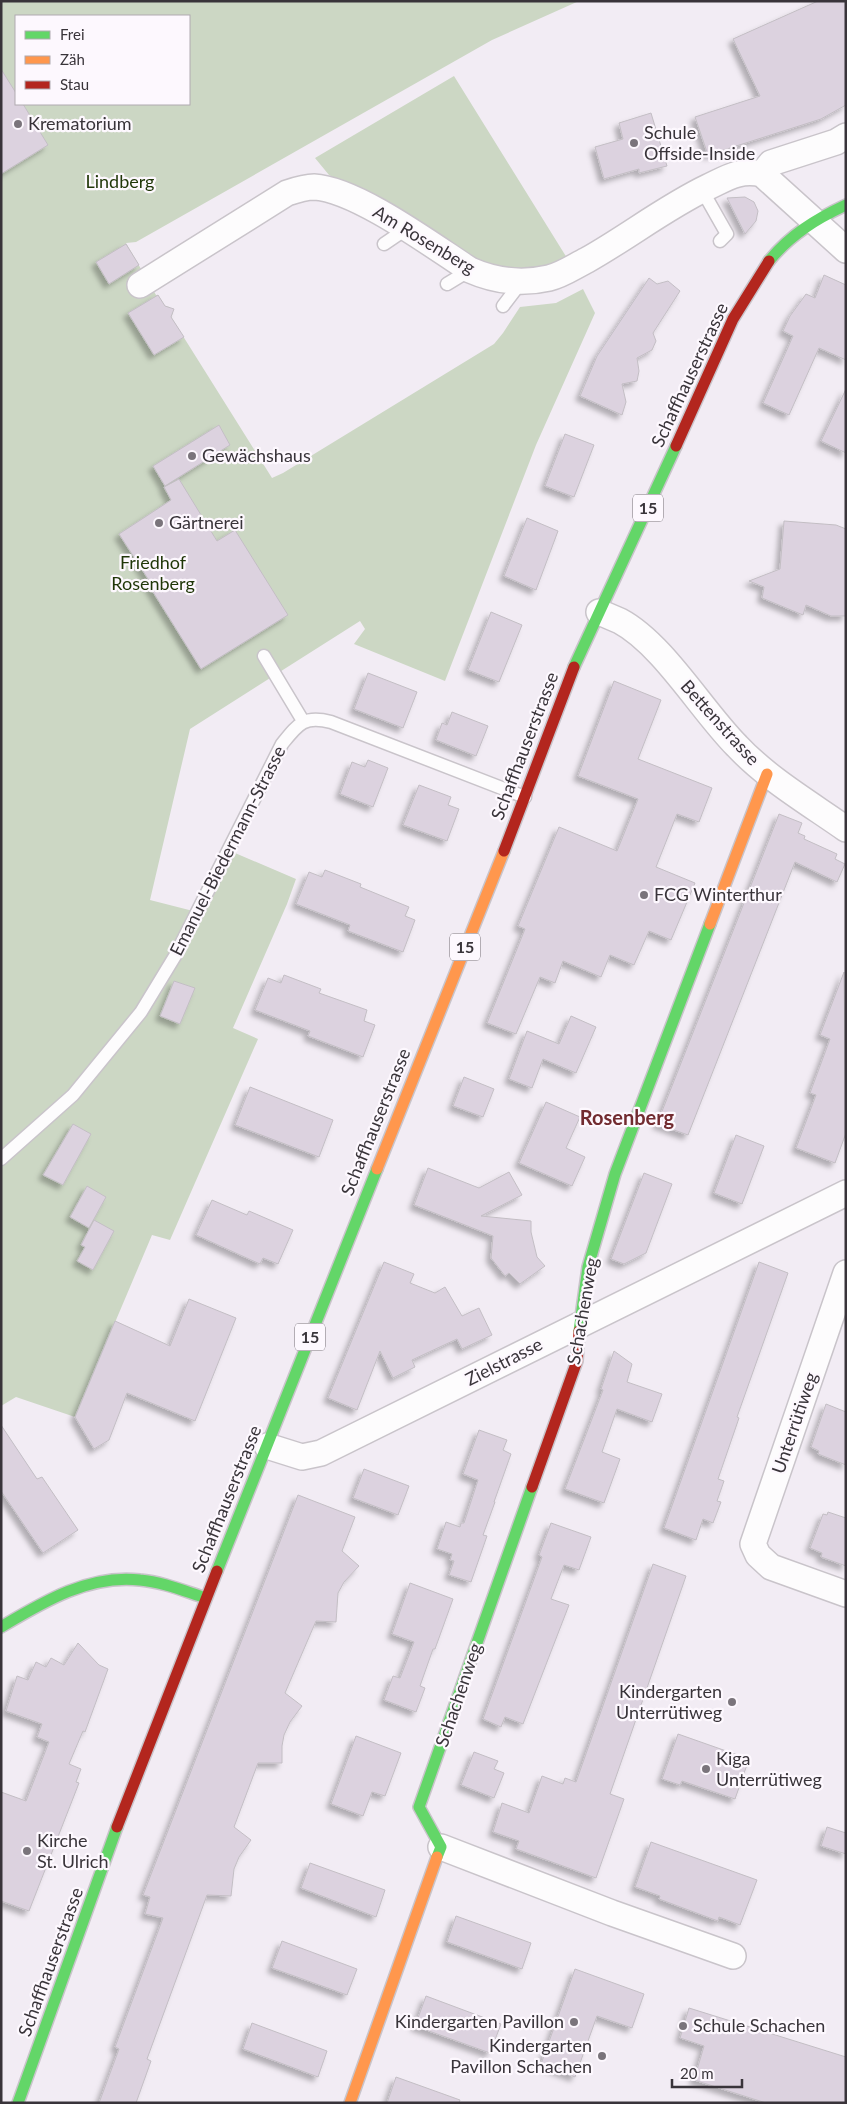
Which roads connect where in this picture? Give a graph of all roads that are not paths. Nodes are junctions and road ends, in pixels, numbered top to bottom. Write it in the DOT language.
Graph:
graph roads {
  1 [pos="846,136"];
  2 [pos="762,174"];
  3 [pos="702,190"];
  4 [pos="846,205"];
  5 [pos="813,220"];
  6 [pos="406,229"];
  7 [pos="720,241"];
  8 [pos="384,244"];
  9 [pos="846,250"];
  10 [pos="470,270"];
  11 [pos="522,281"];
  12 [pos="447,284"];
  13 [pos="140,285"];
  14 [pos="503,306"];
  15 [pos="599,612"];
  16 [pos="264,656"];
  17 [pos="303,721"];
  18 [pos="767,774"];
  19 [pos="525,797"];
  20 [pos="846,829"];
  21 [pos="1,1159"];
  22 [pos="846,1193"];
  23 [pos="846,1273"];
  24 [pos="580,1323"];
  25 [pos="267,1446"];
  26 [pos="846,1594"];
  27 [pos="206,1598"];
  28 [pos="1,1627"];
  29 [pos="442,1847"];
  30 [pos="733,1956"];
  31 [pos="18,2103"];
  32 [pos="350,2103"];
  1 -- 2 [label="street"];
  2 -- 3 [label="street, Am Rosenberg"];
  2 -- 5 [label="street"];
  3 -- 7 [label="lane"];
  3 -- 11 [label="street, Am Rosenberg"];
  4 -- 5 [label="main road, Schaffhauserstrasse / 15"];
  5 -- 9 [label="street"];
  5 -- 15 [label="main road, Schaffhauserstrasse / 15"];
  6 -- 8 [label="lane"];
  6 -- 10 [label="street, Am Rosenberg"];
  6 -- 13 [label="street, Am Rosenberg"];
  10 -- 11 [label="street, Am Rosenberg"];
  10 -- 12 [label="lane"];
  11 -- 14 [label="lane"];
  15 -- 18 [label="street, Bettenstrasse"];
  15 -- 19 [label="main road, Schaffhauserstrasse / 15"];
  16 -- 17 [label="lane"];
  17 -- 19 [label="lane"];
  17 -- 21 [label="lane, Emanuel-Biedermann-Strasse"];
  18 -- 20 [label="street, Bettenstrasse"];
  18 -- 24 [label="main road, Schachenweg"];
  19 -- 25 [label="main road, Schaffhauserstrasse / 15"];
  22 -- 24 [label="street, Zielstrasse"];
  23 -- 26 [label="street, Unterrütiweg"];
  24 -- 25 [label="street, Zielstrasse"];
  24 -- 29 [label="main road, Schachenweg"];
  25 -- 27 [label="main road, Schaffhauserstrasse / 15"];
  27 -- 28 [label="main road"];
  27 -- 31 [label="main road, Schaffhauserstrasse / 15"];
  29 -- 30 [label="street"];
  29 -- 32 [label="main road"];
}
